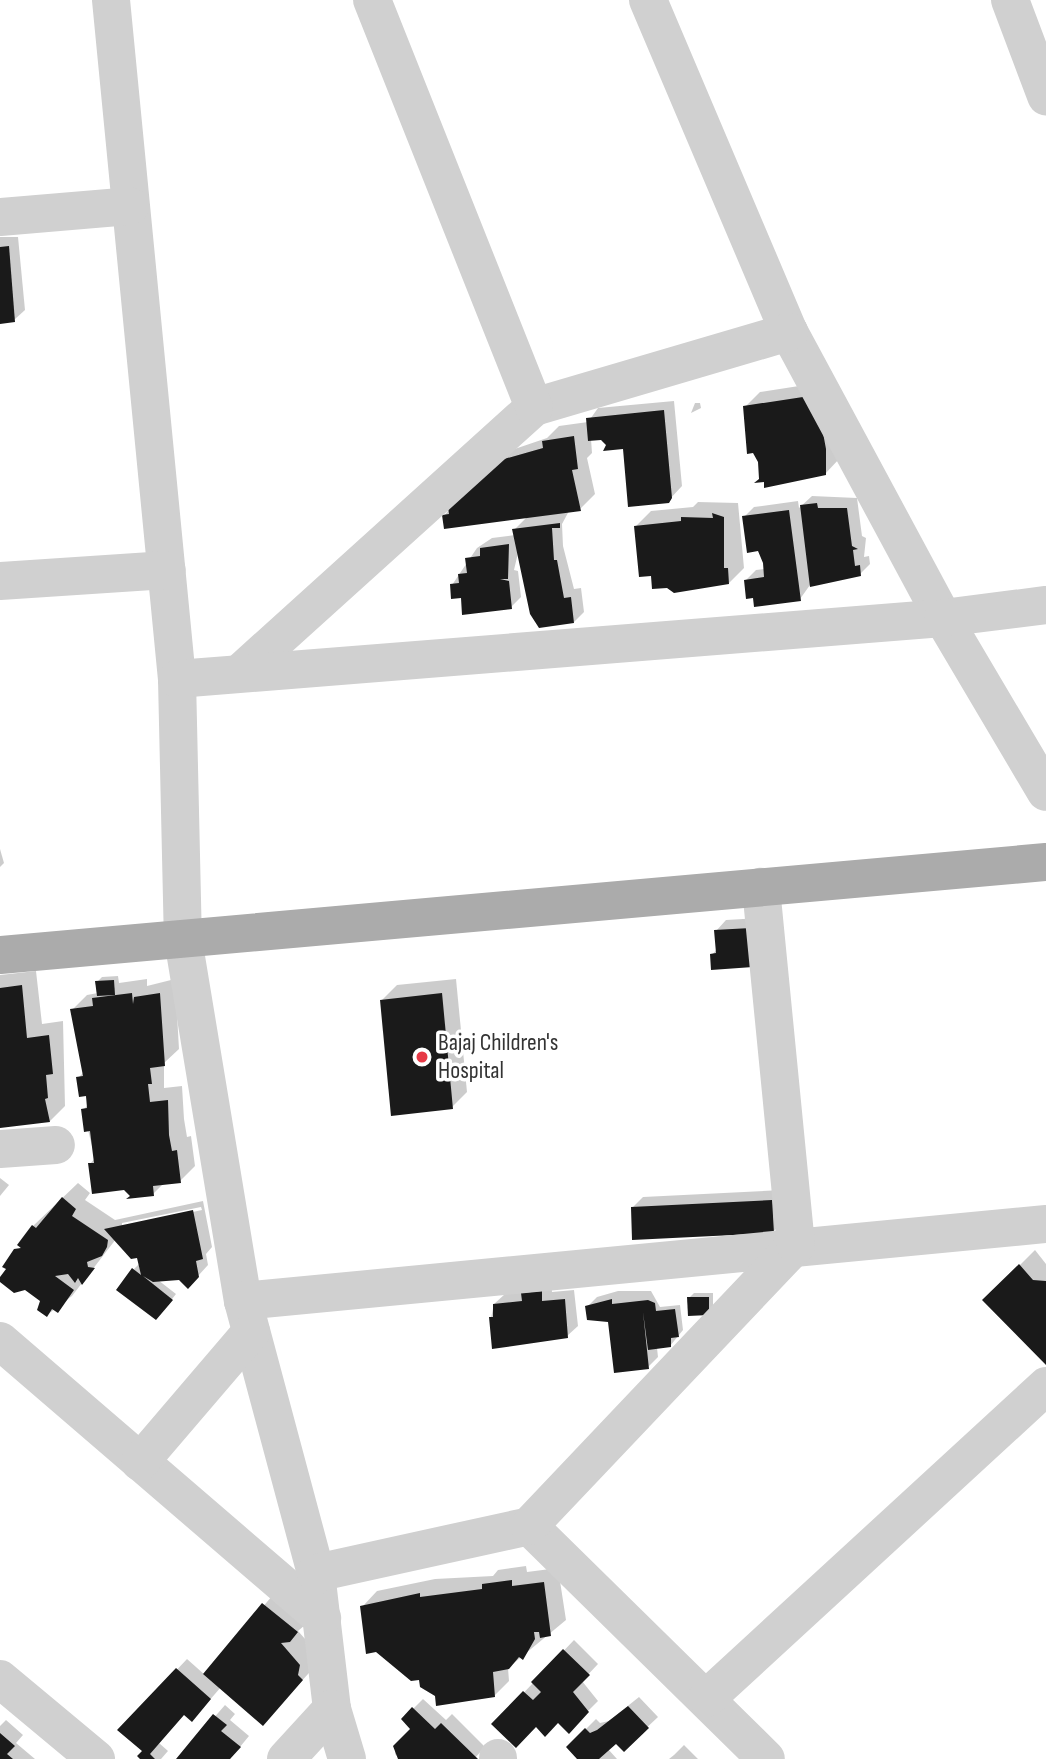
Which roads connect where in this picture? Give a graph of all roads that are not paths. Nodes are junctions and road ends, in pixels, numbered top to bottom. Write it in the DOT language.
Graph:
graph roads {
  1 [pos="111,0"];
  2 [pos="372,0"];
  3 [pos="648,0"];
  4 [pos="1010,0"];
  5 [pos="1046,96"];
  6 [pos="130,206"];
  7 [pos="0,217"];
  8 [pos="789,332"];
  9 [pos="534,407"];
  10 [pos="166,570"];
  11 [pos="0,581"];
  12 [pos="1046,605"];
  13 [pos="943,618"];
  14 [pos="241,671"];
  15 [pos="177,679"];
  16 [pos="1046,792"];
  17 [pos="1046,862"];
  18 [pos="761,887"];
  19 [pos="183,939"];
  20 [pos="0,955"];
  21 [pos="56,1145"];
  22 [pos="0,1149"];
  23 [pos="1046,1224"];
  24 [pos="796,1245"];
  25 [pos="247,1317"];
  26 [pos="0,1341"];
  27 [pos="1046,1386"];
  28 [pos="140,1462"];
  29 [pos="529,1527"];
  30 [pos="316,1573"];
  31 [pos="322,1618"];
  32 [pos="0,1679"];
  33 [pos="707,1698"];
  34 [pos="332,1709"];
  35 [pos="96,1759"];
  36 [pos="286,1759"];
  37 [pos="347,1759"];
  38 [pos="766,1759"];
  1 -- 6 [label="street"];
  2 -- 9 [label="street"];
  3 -- 8 [label="street"];
  4 -- 5 [label="street"];
  6 -- 7 [label="street"];
  6 -- 10 [label="street"];
  8 -- 9 [label="street"];
  8 -- 13 [label="street"];
  9 -- 14 [label="street"];
  10 -- 11 [label="street"];
  10 -- 15 [label="street"];
  12 -- 13 [label="street"];
  13 -- 14 [label="street"];
  13 -- 16 [label="street"];
  14 -- 15 [label="street"];
  15 -- 19 [label="street"];
  17 -- 18 [label="main road"];
  18 -- 19 [label="main road"];
  18 -- 24 [label="street"];
  19 -- 20 [label="main road"];
  19 -- 25 [label="street"];
  21 -- 22 [label="street"];
  23 -- 24 [label="street"];
  24 -- 25 [label="street"];
  24 -- 29 [label="street"];
  25 -- 28 [label="street"];
  25 -- 30 [label="street"];
  26 -- 28 [label="street"];
  27 -- 33 [label="street"];
  28 -- 31 [label="street"];
  29 -- 30 [label="street"];
  29 -- 33 [label="street"];
  30 -- 31 [label="street"];
  31 -- 34 [label="street"];
  32 -- 35 [label="street"];
  33 -- 38 [label="street"];
  34 -- 36 [label="street"];
  34 -- 37 [label="street"];
}
